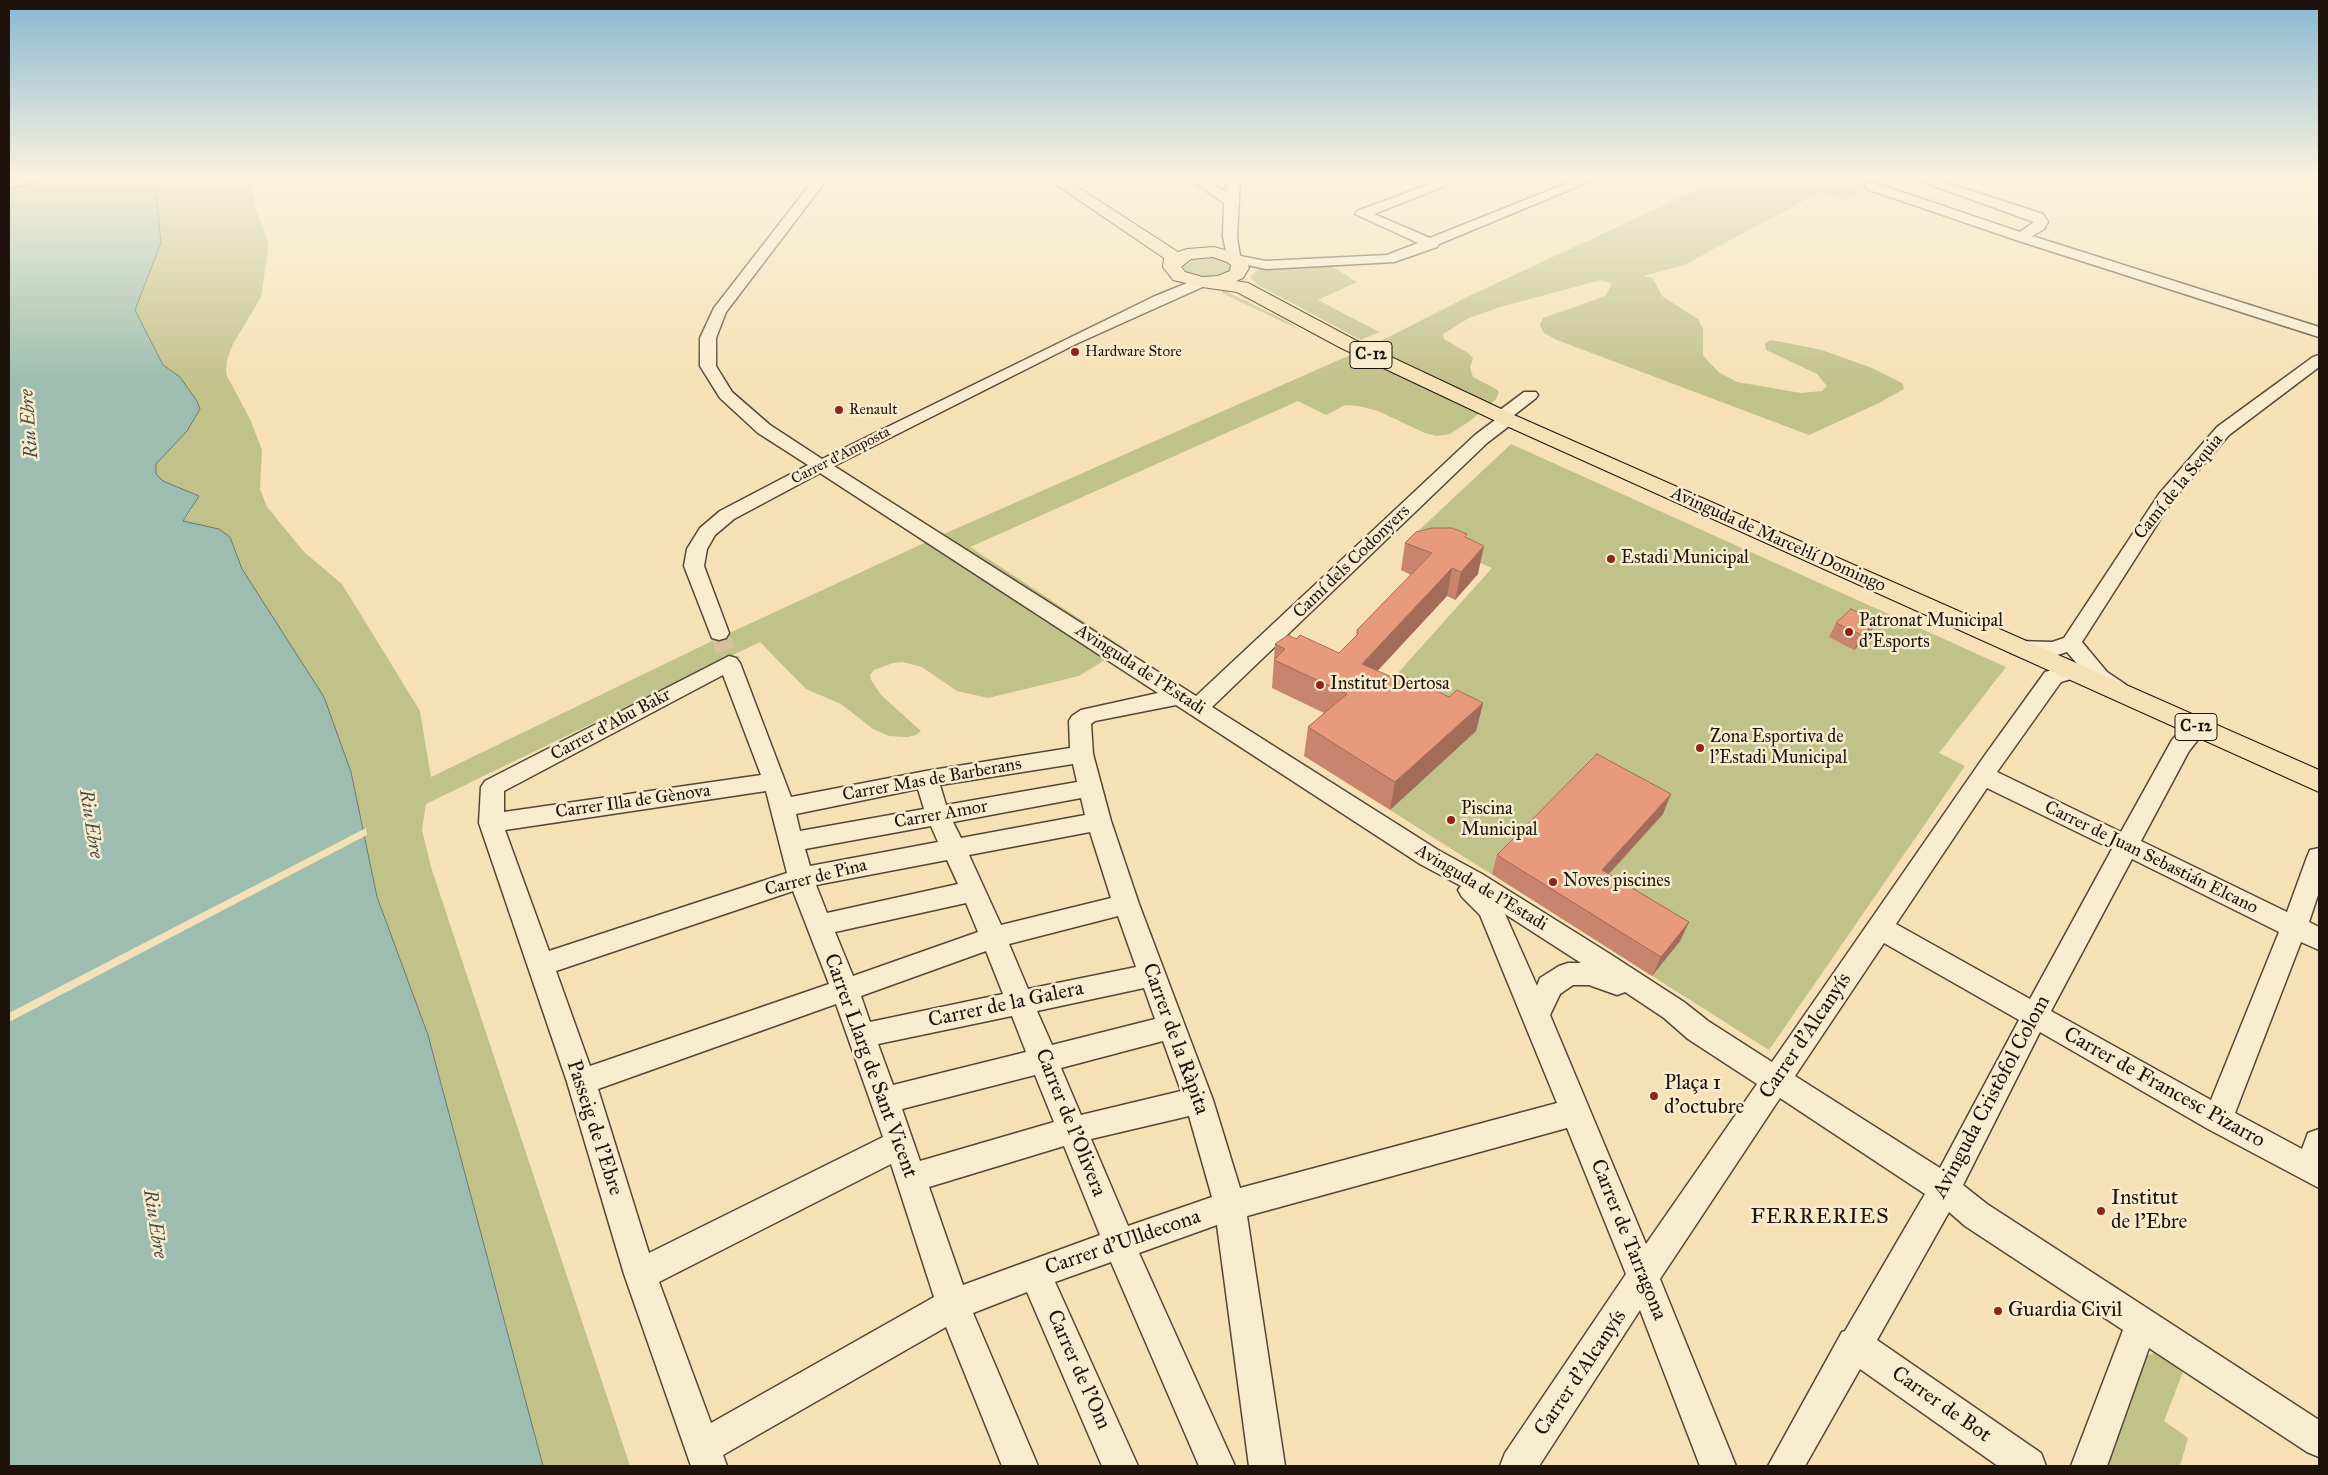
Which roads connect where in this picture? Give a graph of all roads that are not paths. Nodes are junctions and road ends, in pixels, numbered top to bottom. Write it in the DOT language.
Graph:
graph roads {
  1 [pos="769,247"];
  2 [pos="1159,247"];
  3 [pos="1181,247"];
  4 [pos="1219,247"];
  5 [pos="1232,247"];
  6 [pos="1424,247"];
  7 [pos="2056,247"];
  8 [pos="1204,252"];
  9 [pos="1174,268"];
  10 [pos="1237,270"];
  11 [pos="1206,282"];
  12 [pos="1158,300"];
  13 [pos="2319,332"];
  14 [pos="2319,360"];
  15 [pos="1530,395"];
  16 [pos="1504,418"];
  17 [pos="820,466"];
  18 [pos="719,633"];
  19 [pos="2071,643"];
  20 [pos="2018,648"];
  21 [pos="729,663"];
  22 [pos="2073,672"];
  23 [pos="2128,697"];
  24 [pos="1190,702"];
  25 [pos="2197,727"];
  26 [pos="1082,754"];
  27 [pos="1984,776"];
  28 [pos="926,779"];
  29 [pos="775,781"];
  30 [pos="2319,782"];
  31 [pos="493,787"];
  32 [pos="1090,788"];
  33 [pos="783,808"];
  34 [pos="938,816"];
  35 [pos="1099,821"];
  36 [pos="491,823"];
  37 [pos="792,842"];
  38 [pos="2127,846"];
  39 [pos="954,849"];
  40 [pos="2319,856"];
  41 [pos="1429,857"];
  42 [pos="801,878"];
  43 [pos="974,891"];
  44 [pos="1126,904"];
  45 [pos="1527,915"];
  46 [pos="1495,921"];
  47 [pos="819,924"];
  48 [pos="1879,927"];
  49 [pos="2294,927"];
  50 [pos="993,938"];
  51 [pos="2319,939"];
  52 [pos="540,965"];
  53 [pos="1151,975"];
  54 [pos="845,990"];
  55 [pos="1021,1002"];
  56 [pos="1536,1016"];
  57 [pos="2036,1017"];
  58 [pos="1172,1027"];
  59 [pos="1698,1030"];
  60 [pos="861,1036"];
  61 [pos="1044,1061"];
  62 [pos="1776,1081"];
  63 [pos="581,1082"];
  64 [pos="1199,1100"];
  65 [pos="883,1101"];
  66 [pos="1575,1112"];
  67 [pos="2218,1119"];
  68 [pos="1072,1130"];
  69 [pos="900,1144"];
  70 [pos="2316,1162"];
  71 [pos="910,1178"];
  72 [pos="1945,1189"];
  73 [pos="1230,1206"];
  74 [pos="1119,1243"];
  75 [pos="1035,1273"];
  76 [pos="640,1274"];
  77 [pos="1645,1278"];
  78 [pos="952,1305"];
  79 [pos="2142,1325"];
  80 [pos="1854,1344"];
  81 [pos="2319,1440"];
  82 [pos="706,1457"];
  83 [pos="1020,1466"];
  84 [pos="1120,1466"];
  85 [pos="1217,1466"];
  86 [pos="1267,1466"];
  87 [pos="1518,1466"];
  88 [pos="1718,1466"];
  89 [pos="1786,1466"];
  90 [pos="2028,1466"];
  91 [pos="2089,1466"];
  1 -- 17 [label="street, Avinguda de l'Estadi"];
  2 -- 9 [label="main road, C-12"];
  3 -- 8 [label="main road, C-12"];
  4 -- 8 [label="street"];
  5 -- 10 [label="street"];
  6 -- 10 [label="street"];
  7 -- 13 [label="street"];
  8 -- 9 [label="main road, C-12"];
  8 -- 10 [label="main road, C-12"];
  9 -- 11 [label="main road, C-12"];
  9 -- 12 [label="street"];
  10 -- 11 [label="main road, Avinguda de Marcel·lí Domingo / C-12"];
  10 -- 16 [label="main road, Avinguda de Marcel·lí Domingo / C-12"];
  11 -- 12 [label="street, Carrer d'Amposta"];
  12 -- 17 [label="street, Carrer d'Amposta"];
  14 -- 19 [label="street, Camí de la Sequia"];
  15 -- 16 [label="street, Camí dels Codonyers"];
  16 -- 20 [label="main road, Avinguda de Marcel·lí Domingo / C-12"];
  16 -- 24 [label="street, Camí dels Codonyers"];
  17 -- 18 [label="street, Carrer d'Amposta"];
  17 -- 24 [label="street, Avinguda de l'Estadi"];
  19 -- 20 [label="street"];
  19 -- 23 [label="street"];
  20 -- 22 [label="main road, Avinguda de Marcel·lí Domingo / C-12"];
  21 -- 29 [label="street, Carrer Llarg de Sant Vicent"];
  21 -- 31 [label="street, Carrer d'Abu Bakr"];
  22 -- 23 [label="main road, Avinguda de Marcel·lí Domingo / C-12"];
  22 -- 27 [label="street, Carrer d'Alcanyís"];
  23 -- 25 [label="main road, Avinguda de Marcel·lí Domingo / C-12"];
  24 -- 26 [label="street, Carrer de la Ràpita"];
  24 -- 41 [label="street, Avinguda de l'Estadi"];
  25 -- 30 [label="main road, Avinguda de Marcel·lí Domingo / C-12"];
  25 -- 38 [label="street, Avinguda Cristòfol Colom"];
  26 -- 28 [label="street, Carrer Mas de Barberans"];
  26 -- 32 [label="street, Carrer de la Ràpita"];
  27 -- 38 [label="street, Carrer de Juan Sebastián Elcano"];
  27 -- 48 [label="street, Carrer d'Alcanyís"];
  28 -- 33 [label="street, Carrer Mas de Barberans"];
  28 -- 34 [label="street, Carrer de l'Olivera"];
  29 -- 33 [label="street, Carrer Llarg de Sant Vicent"];
  29 -- 36 [label="street, Carrer Illa de Gènova"];
  31 -- 36 [label="street, Passeig de l'Ebre"];
  32 -- 34 [label="street, Carrer Amor"];
  32 -- 35 [label="street, Carrer de la Ràpita"];
  33 -- 37 [label="street, Carrer Llarg de Sant Vicent"];
  34 -- 37 [label="street, Carrer Amor"];
  34 -- 39 [label="street, Carrer de l'Olivera"];
  35 -- 39 [label="street, Carrer de Pina"];
  35 -- 44 [label="street, Carrer de la Ràpita"];
  36 -- 52 [label="street, Passeig de l'Ebre"];
  37 -- 42 [label="street, Carrer Llarg de Sant Vicent"];
  38 -- 49 [label="street, Carrer de Juan Sebastián Elcano"];
  38 -- 57 [label="street, Avinguda Cristòfol Colom"];
  39 -- 42 [label="street, Carrer de Pina"];
  39 -- 43 [label="street, Carrer de l'Olivera"];
  40 -- 49 [label="street"];
  41 -- 45 [label="street, Avinguda de l'Estadi"];
  41 -- 46 [label="street, Carrer de Tarragona"];
  42 -- 47 [label="street, Carrer Llarg de Sant Vicent"];
  42 -- 52 [label="street, Carrer de Pina"];
  43 -- 47 [label="street"];
  43 -- 50 [label="street, Carrer de l'Olivera"];
  44 -- 50 [label="street"];
  44 -- 53 [label="street, Carrer de la Ràpita"];
  45 -- 46 [label="street"];
  45 -- 59 [label="street, Avinguda de l'Estadi"];
  46 -- 56 [label="street, Carrer de Tarragona"];
  47 -- 54 [label="street, Carrer Llarg de Sant Vicent"];
  48 -- 57 [label="street, Carrer de Francesc Pizarro"];
  48 -- 62 [label="street, Carrer d'Alcanyís"];
  49 -- 51 [label="street, Carrer de Juan Sebastián Elcano"];
  49 -- 67 [label="street"];
  50 -- 54 [label="street"];
  50 -- 55 [label="street, Carrer de l'Olivera"];
  52 -- 63 [label="street, Passeig de l'Ebre"];
  53 -- 55 [label="street, Carrer de la Galera"];
  53 -- 58 [label="street, Carrer de la Ràpita"];
  54 -- 60 [label="street, Carrer Llarg de Sant Vicent"];
  54 -- 63 [label="street"];
  55 -- 60 [label="street, Carrer de la Galera"];
  55 -- 61 [label="street, Carrer de l'Olivera"];
  56 -- 59 [label="street"];
  56 -- 66 [label="street, Carrer de Tarragona"];
  57 -- 67 [label="street, Carrer de Francesc Pizarro"];
  57 -- 72 [label="street, Avinguda Cristòfol Colom"];
  58 -- 61 [label="street"];
  58 -- 64 [label="street, Carrer de la Ràpita"];
  59 -- 62 [label="street, Avinguda de l'Estadi"];
  60 -- 65 [label="street, Carrer Llarg de Sant Vicent"];
  61 -- 65 [label="street"];
  61 -- 68 [label="street, Carrer de l'Olivera"];
  62 -- 72 [label="street, Avinguda de l'Estadi"];
  62 -- 77 [label="street, Carrer d'Alcanyís"];
  63 -- 76 [label="street, Passeig de l'Ebre"];
  64 -- 68 [label="street"];
  64 -- 73 [label="street, Carrer de la Ràpita"];
  65 -- 69 [label="street, Carrer Llarg de Sant Vicent"];
  66 -- 73 [label="street, Carrer d'Ulldecona"];
  66 -- 77 [label="street, Carrer de Tarragona"];
  67 -- 70 [label="street, Carrer de Francesc Pizarro"];
  68 -- 71 [label="street"];
  68 -- 74 [label="street, Carrer de l'Olivera"];
  69 -- 71 [label="street, Carrer Llarg de Sant Vicent"];
  69 -- 76 [label="street"];
  71 -- 78 [label="street, Carrer Llarg de Sant Vicent"];
  72 -- 79 [label="street, Avinguda de l'Estadi"];
  72 -- 80 [label="street, Avinguda Cristòfol Colom"];
  73 -- 74 [label="street, Carrer d'Ulldecona"];
  73 -- 86 [label="street, Carrer de la Ràpita"];
  74 -- 75 [label="street, Carrer d'Ulldecona"];
  74 -- 85 [label="street, Carrer de l'Olivera"];
  75 -- 78 [label="street, Carrer d'Ulldecona"];
  75 -- 84 [label="street, Carrer de l'Om"];
  76 -- 82 [label="street, Passeig de l'Ebre"];
  77 -- 87 [label="street, Carrer d'Alcanyís"];
  77 -- 88 [label="street, Carrer de Tarragona"];
  78 -- 82 [label="street, Carrer d'Ulldecona"];
  78 -- 83 [label="street, Carrer Llarg de Sant Vicent"];
  79 -- 81 [label="street, Avinguda de l'Estadi"];
  79 -- 91 [label="street"];
  80 -- 89 [label="street, Avinguda Cristòfol Colom"];
  80 -- 90 [label="street, Carrer de Bot"];
}
